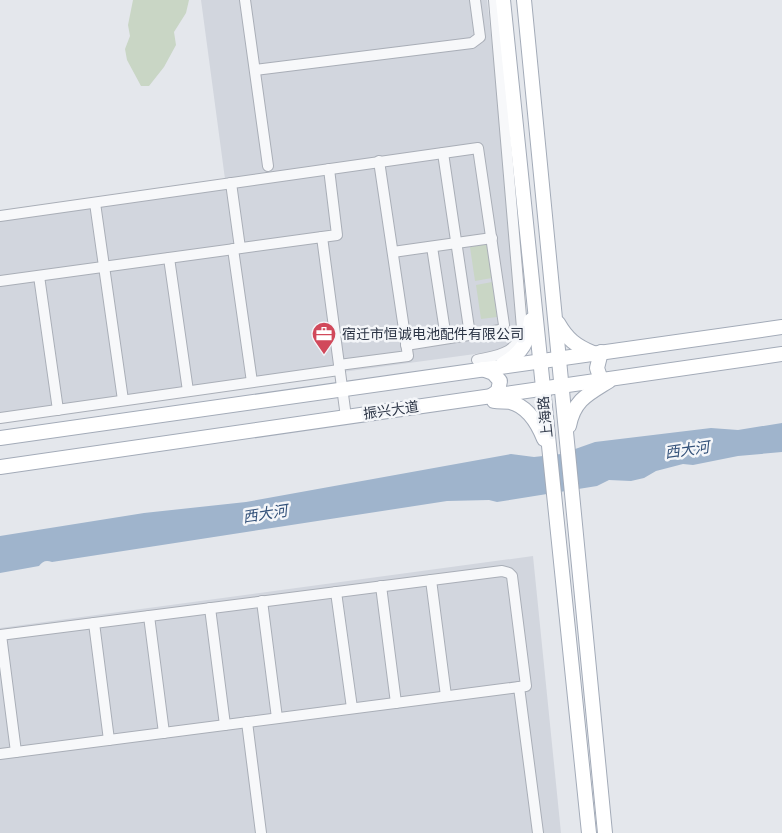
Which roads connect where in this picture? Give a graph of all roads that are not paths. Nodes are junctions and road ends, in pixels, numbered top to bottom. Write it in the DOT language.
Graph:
graph roads {
  1 [pos="245,0"];
  2 [pos="475,0"];
  3 [pos="494,0"];
  4 [pos="503,0"];
  5 [pos="524,0"];
  6 [pos="255,70"];
  7 [pos="443,153"];
  8 [pos="379,162"];
  9 [pos="268,166"];
  10 [pos="329,169"];
  11 [pos="231,183"];
  12 [pos="96,202"];
  13 [pos="0,216"];
  14 [pos="322,237"];
  15 [pos="492,238"];
  16 [pos="456,243"];
  17 [pos="432,246"];
  18 [pos="236,249"];
  19 [pos="393,252"];
  20 [pos="169,258"];
  21 [pos="104,267"];
  22 [pos="39,276"];
  23 [pos="0,281"];
  24 [pos="534,301"];
  25 [pos="556,320"];
  26 [pos="536,327"];
  27 [pos="782,327"];
  28 [pos="470,335"];
  29 [pos="446,338"];
  30 [pos="406,344"];
  31 [pos="598,353"];
  32 [pos="782,354"];
  33 [pos="560,358"];
  34 [pos="539,360"];
  35 [pos="480,364"];
  36 [pos="499,366"];
  37 [pos="339,367"];
  38 [pos="608,379"];
  39 [pos="252,382"];
  40 [pos="562,385"];
  41 [pos="542,388"];
  42 [pos="342,389"];
  43 [pos="188,391"];
  44 [pos="491,396"];
  45 [pos="123,400"];
  46 [pos="458,400"];
  47 [pos="58,410"];
  48 [pos="346,417"];
  49 [pos="0,418"];
  50 [pos="546,428"];
  51 [pos="568,437"];
  52 [pos="0,438"];
  53 [pos="549,450"];
  54 [pos="0,467"];
  55 [pos="431,580"];
  56 [pos="381,586"];
  57 [pos="336,592"];
  58 [pos="262,601"];
  59 [pos="210,608"];
  60 [pos="149,616"];
  61 [pos="94,623"];
  62 [pos="1,635"];
  63 [pos="519,687"];
  64 [pos="446,696"];
  65 [pos="396,703"];
  66 [pos="352,708"];
  67 [pos="277,718"];
  68 [pos="247,722"];
  69 [pos="225,725"];
  70 [pos="164,733"];
  71 [pos="109,740"];
  72 [pos="16,752"];
  73 [pos="0,754"];
  74 [pos="261,833"];
  75 [pos="538,833"];
  76 [pos="589,833"];
  77 [pos="605,833"];
  1 -- 6 [label="lane"];
  2 -- 6 [label="lane"];
  3 -- 35 [label="lane"];
  4 -- 24 [label="main road, 上海路"];
  5 -- 25 [label="main road, 上海路"];
  6 -- 9 [label="lane"];
  7 -- 8 [label="lane"];
  7 -- 15 [label="lane"];
  7 -- 16 [label="lane"];
  8 -- 10 [label="lane"];
  8 -- 19 [label="lane"];
  10 -- 11 [label="lane"];
  10 -- 14 [label="lane"];
  11 -- 12 [label="lane"];
  11 -- 18 [label="lane"];
  12 -- 13 [label="lane"];
  12 -- 21 [label="lane"];
  14 -- 18 [label="lane"];
  14 -- 37 [label="lane"];
  15 -- 16 [label="lane"];
  15 -- 28 [label="lane"];
  16 -- 17 [label="lane"];
  16 -- 28 [label="lane"];
  17 -- 19 [label="lane"];
  17 -- 29 [label="lane"];
  18 -- 20 [label="lane"];
  18 -- 39 [label="lane"];
  19 -- 30 [label="lane"];
  20 -- 21 [label="lane"];
  20 -- 43 [label="lane"];
  21 -- 22 [label="lane"];
  21 -- 45 [label="lane"];
  22 -- 23 [label="lane"];
  22 -- 47 [label="lane"];
  24 -- 26 [label="main road, 上海路"];
  24 -- 36 [label="main road"];
  25 -- 26 [label="main road"];
  25 -- 31 [label="main road"];
  25 -- 33 [label="main road, 上海路"];
  26 -- 34 [label="main road, 上海路"];
  27 -- 31 [label="main road, 振兴大道"];
  28 -- 29 [label="lane"];
  29 -- 30 [label="lane"];
  30 -- 37 [label="lane"];
  31 -- 33 [label="main road, 振兴大道"];
  31 -- 38 [label="main road"];
  32 -- 38 [label="main road, 振兴大道"];
  33 -- 34 [label="main road, 振兴大道"];
  33 -- 40 [label="main road, 上海路"];
  34 -- 36 [label="main road, 振兴大道"];
  34 -- 41 [label="main road, 上海路"];
  35 -- 36 [label="main road, 振兴大道"];
  35 -- 42 [label="main road, 振兴大道"];
  35 -- 44 [label="main road"];
  37 -- 39 [label="lane"];
  37 -- 42 [label="lane"];
  38 -- 40 [label="main road, 振兴大道"];
  38 -- 51 [label="main road"];
  39 -- 43 [label="lane"];
  40 -- 41 [label="main road, 振兴大道"];
  40 -- 51 [label="main road, 上海路"];
  41 -- 44 [label="main road, 振兴大道"];
  41 -- 50 [label="main road, 上海路"];
  42 -- 48 [label="lane"];
  42 -- 52 [label="main road, 振兴大道"];
  43 -- 45 [label="lane"];
  44 -- 46 [label="main road, 振兴大道"];
  45 -- 47 [label="lane"];
  46 -- 48 [label="main road, 振兴大道"];
  46 -- 53 [label="main road"];
  47 -- 49 [label="lane"];
  48 -- 54 [label="main road, 振兴大道"];
  50 -- 51 [label="main road"];
  50 -- 53 [label="main road, 上海路"];
  51 -- 77 [label="main road, 上海路"];
  53 -- 76 [label="main road, 上海路"];
  55 -- 56 [label="lane"];
  55 -- 63 [label="lane"];
  55 -- 64 [label="lane"];
  56 -- 57 [label="lane"];
  56 -- 65 [label="lane"];
  57 -- 58 [label="lane"];
  57 -- 66 [label="lane"];
  58 -- 59 [label="lane"];
  58 -- 67 [label="lane"];
  59 -- 60 [label="lane"];
  59 -- 69 [label="lane"];
  60 -- 61 [label="lane"];
  60 -- 70 [label="lane"];
  61 -- 62 [label="lane"];
  61 -- 71 [label="lane"];
  62 -- 72 [label="lane"];
  63 -- 64 [label="lane"];
  63 -- 75 [label="lane"];
  64 -- 65 [label="lane"];
  65 -- 66 [label="lane"];
  66 -- 67 [label="lane"];
  67 -- 68 [label="lane"];
  68 -- 69 [label="lane"];
  68 -- 74 [label="lane"];
  69 -- 70 [label="lane"];
  70 -- 71 [label="lane"];
  71 -- 72 [label="lane"];
  72 -- 73 [label="lane"];
}
